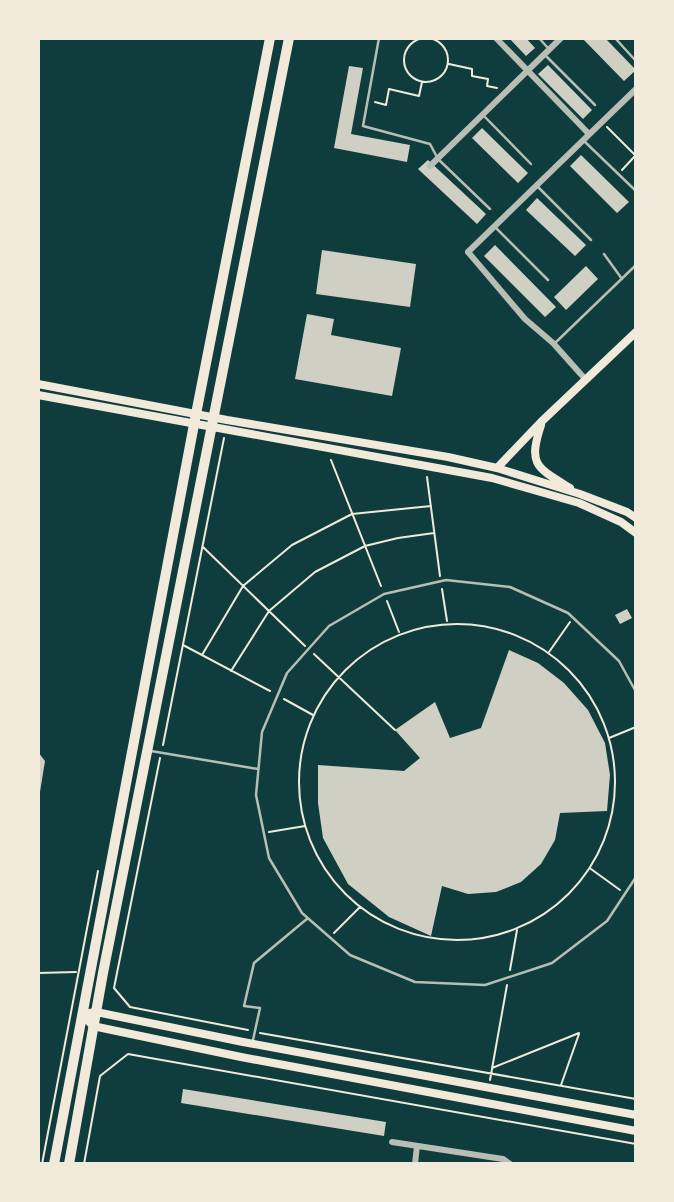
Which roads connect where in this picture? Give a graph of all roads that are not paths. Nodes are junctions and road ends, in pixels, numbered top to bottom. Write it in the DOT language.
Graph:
graph roads {
  1 [pos="270,38"];
  2 [pos="289,38"];
  3 [pos="379,38"];
  4 [pos="496,38"];
  5 [pos="539,38"];
  6 [pos="561,38"];
  7 [pos="615,38"];
  8 [pos="547,52"];
  9 [pos="635,60"];
  10 [pos="527,72"];
  11 [pos="635,89"];
  12 [pos="596,105"];
  13 [pos="483,115"];
  14 [pos="586,137"];
  15 [pos="438,159"];
  16 [pos="531,164"];
  17 [pos="430,166"];
  18 [pos="536,185"];
  19 [pos="635,191"];
  20 [pos="490,209"];
  21 [pos="494,226"];
  22 [pos="591,240"];
  23 [pos="604,254"];
  24 [pos="635,265"];
  25 [pos="622,279"];
  26 [pos="548,280"];
  27 [pos="635,332"];
  28 [pos="554,344"];
  29 [pos="586,380"];
  30 [pos="38,384"];
  31 [pos="38,395"];
  32 [pos="195,420"];
  33 [pos="541,422"];
  34 [pos="213,423"];
  35 [pos="497,468"];
  36 [pos="580,494"];
  37 [pos="635,519"];
  38 [pos="635,533"];
  39 [pos="635,692"];
  40 [pos="147,751"];
  41 [pos="258,769"];
  42 [pos="635,877"];
  43 [pos="308,918"];
  44 [pos="96,1012"];
  45 [pos="82,1014"];
  46 [pos="93,1026"];
  47 [pos="252,1044"];
  48 [pos="635,1115"];
  49 [pos="635,1130"];
  50 [pos="392,1142"];
  51 [pos="417,1146"];
  52 [pos="54,1164"];
  53 [pos="69,1164"];
  54 [pos="415,1164"];
  55 [pos="510,1164"];
  1 -- 32 [label="highway"];
  2 -- 34 [label="highway"];
  3 -- 15 [label="lane"];
  4 -- 10 [label="street"];
  5 -- 8 [label="lane"];
  6 -- 8 [label="street"];
  7 -- 9 [label="lane"];
  8 -- 10 [label="street"];
  8 -- 12 [label="lane"];
  10 -- 13 [label="street"];
  10 -- 14 [label="street"];
  11 -- 14 [label="street"];
  13 -- 15 [label="street"];
  13 -- 16 [label="lane"];
  14 -- 18 [label="street"];
  14 -- 19 [label="lane"];
  15 -- 17 [label="street"];
  15 -- 20 [label="lane"];
  18 -- 21 [label="street"];
  18 -- 22 [label="lane"];
  21 -- 26 [label="lane"];
  21 -- 28 [label="street"];
  23 -- 25 [label="lane"];
  24 -- 25 [label="lane"];
  25 -- 28 [label="lane"];
  27 -- 29 [label="main road"];
  28 -- 29 [label="street"];
  29 -- 33 [label="main road"];
  30 -- 32 [label="main road"];
  31 -- 32 [label="main road"];
  32 -- 34 [label="main road"];
  32 -- 45 [label="highway"];
  33 -- 35 [label="main road"];
  33 -- 36 [label="main road"];
  34 -- 35 [label="main road"];
  34 -- 38 [label="main road"];
  34 -- 40 [label="highway"];
  35 -- 36 [label="main road"];
  36 -- 37 [label="main road"];
  39 -- 41 [label="lane"];
  40 -- 41 [label="lane"];
  40 -- 44 [label="highway"];
  41 -- 43 [label="lane"];
  42 -- 43 [label="lane"];
  43 -- 47 [label="lane"];
  44 -- 45 [label="main road"];
  44 -- 46 [label="highway"];
  44 -- 47 [label="main road"];
  45 -- 46 [label="main road"];
  45 -- 52 [label="highway"];
  46 -- 49 [label="main road"];
  46 -- 53 [label="highway"];
  47 -- 48 [label="main road"];
  50 -- 51 [label="street"];
  51 -- 54 [label="street"];
  51 -- 55 [label="street"];
}
